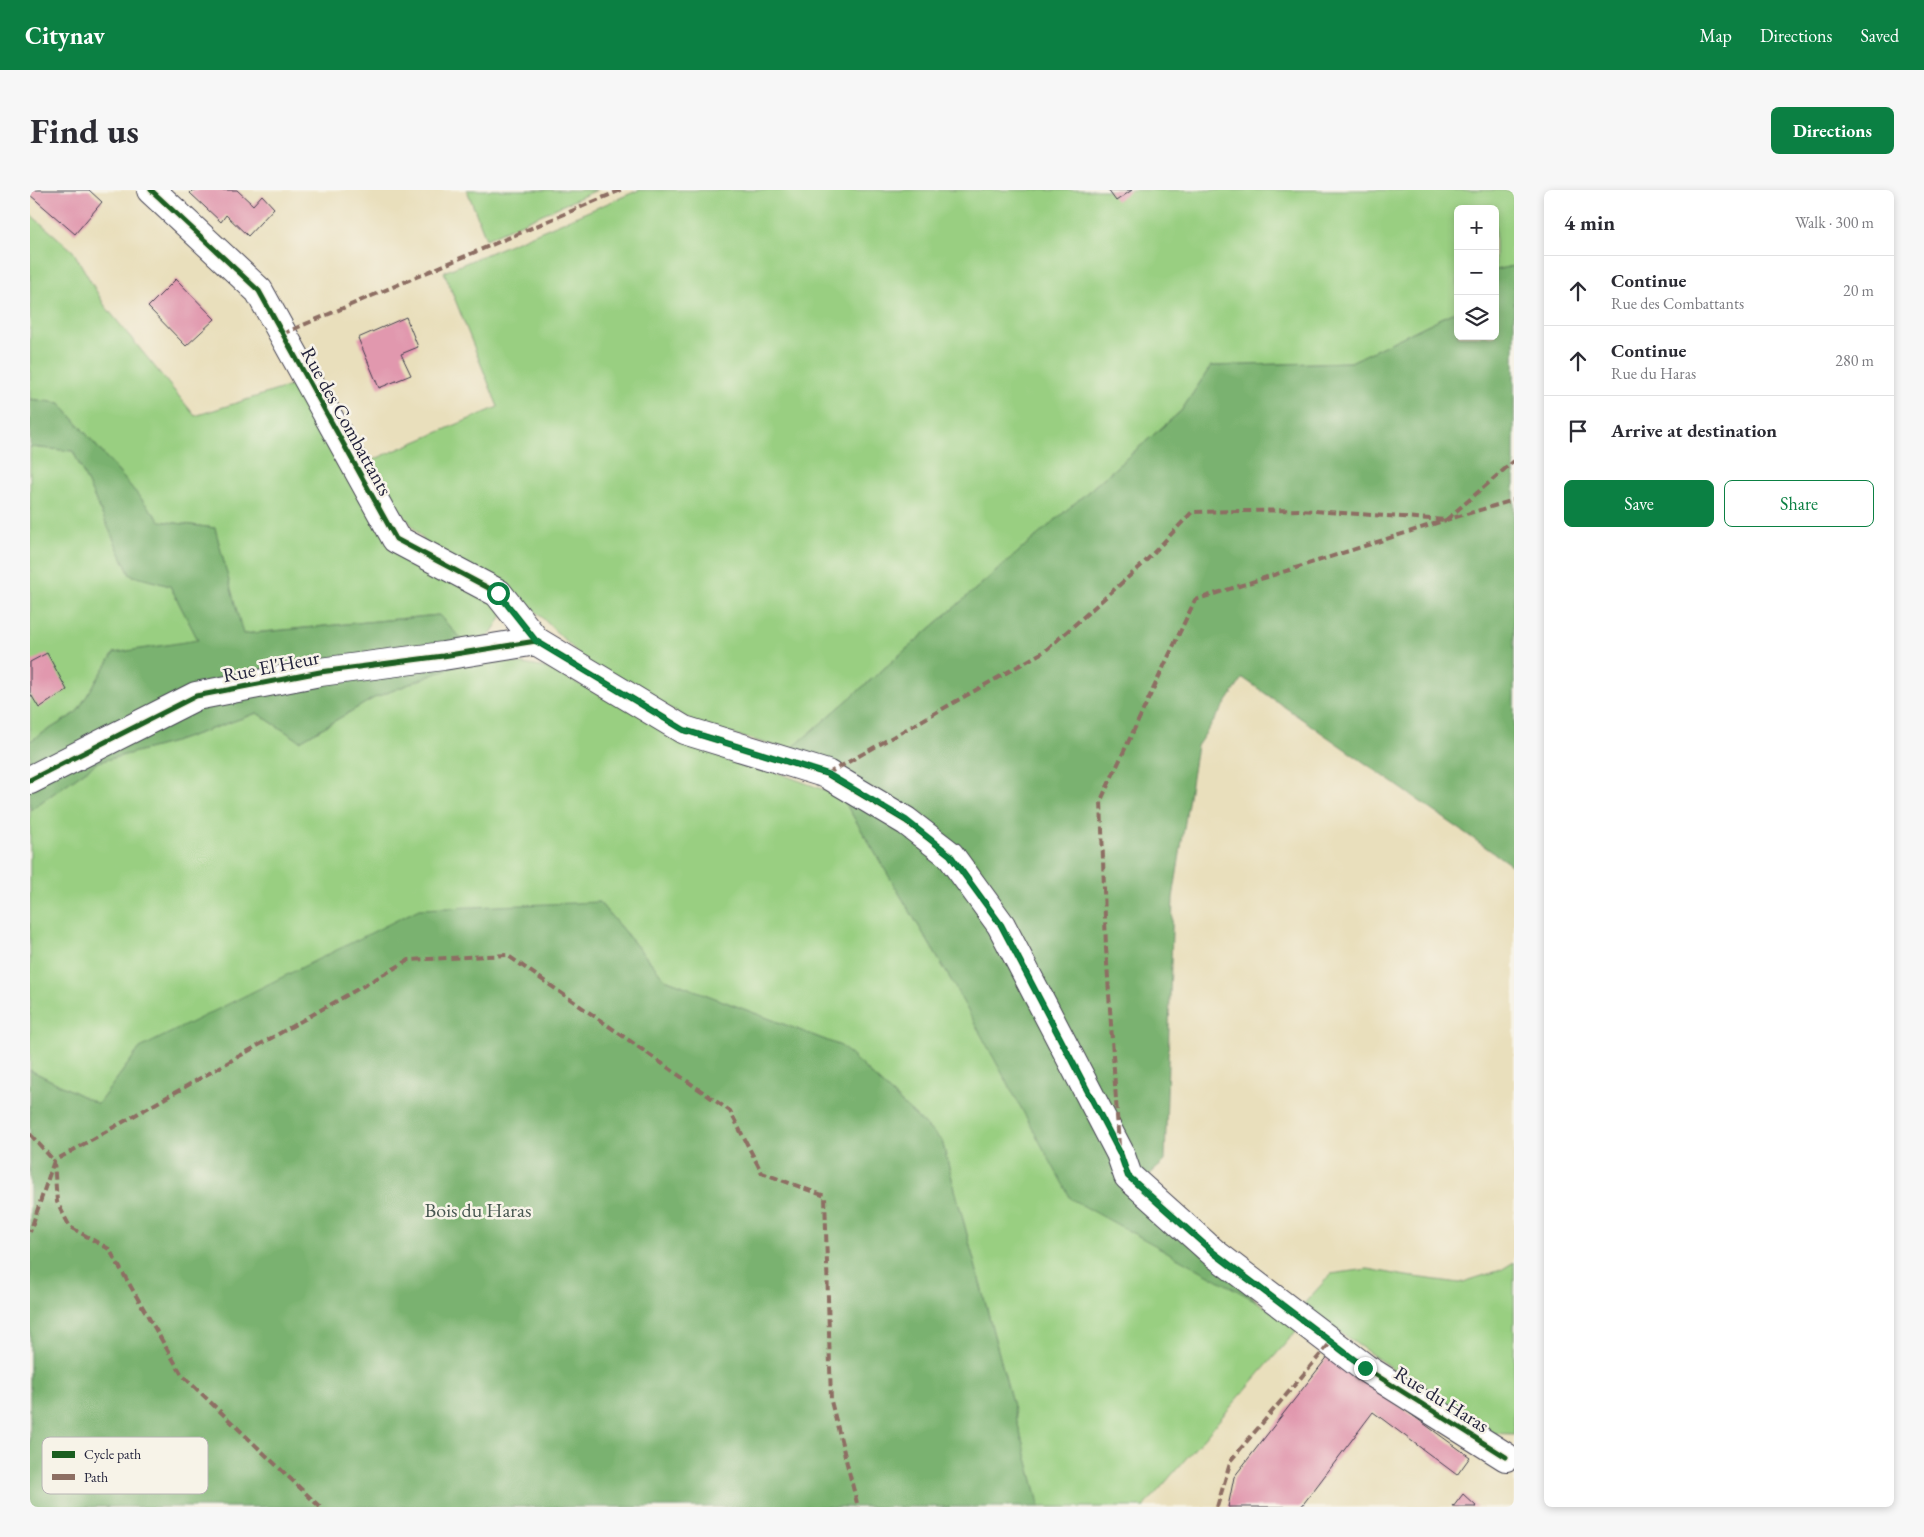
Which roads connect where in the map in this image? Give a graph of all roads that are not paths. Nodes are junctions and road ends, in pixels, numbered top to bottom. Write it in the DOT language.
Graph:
graph roads {
  1 [pos="151,190"];
  2 [pos="536,641"];
  3 [pos="30,780"];
  4 [pos="1506,1457"];
  1 -- 2 [label="street, Rue des Combattants"];
  2 -- 3 [label="street, Rue El'Heur"];
  2 -- 4 [label="street, Rue du Haras"];
}
